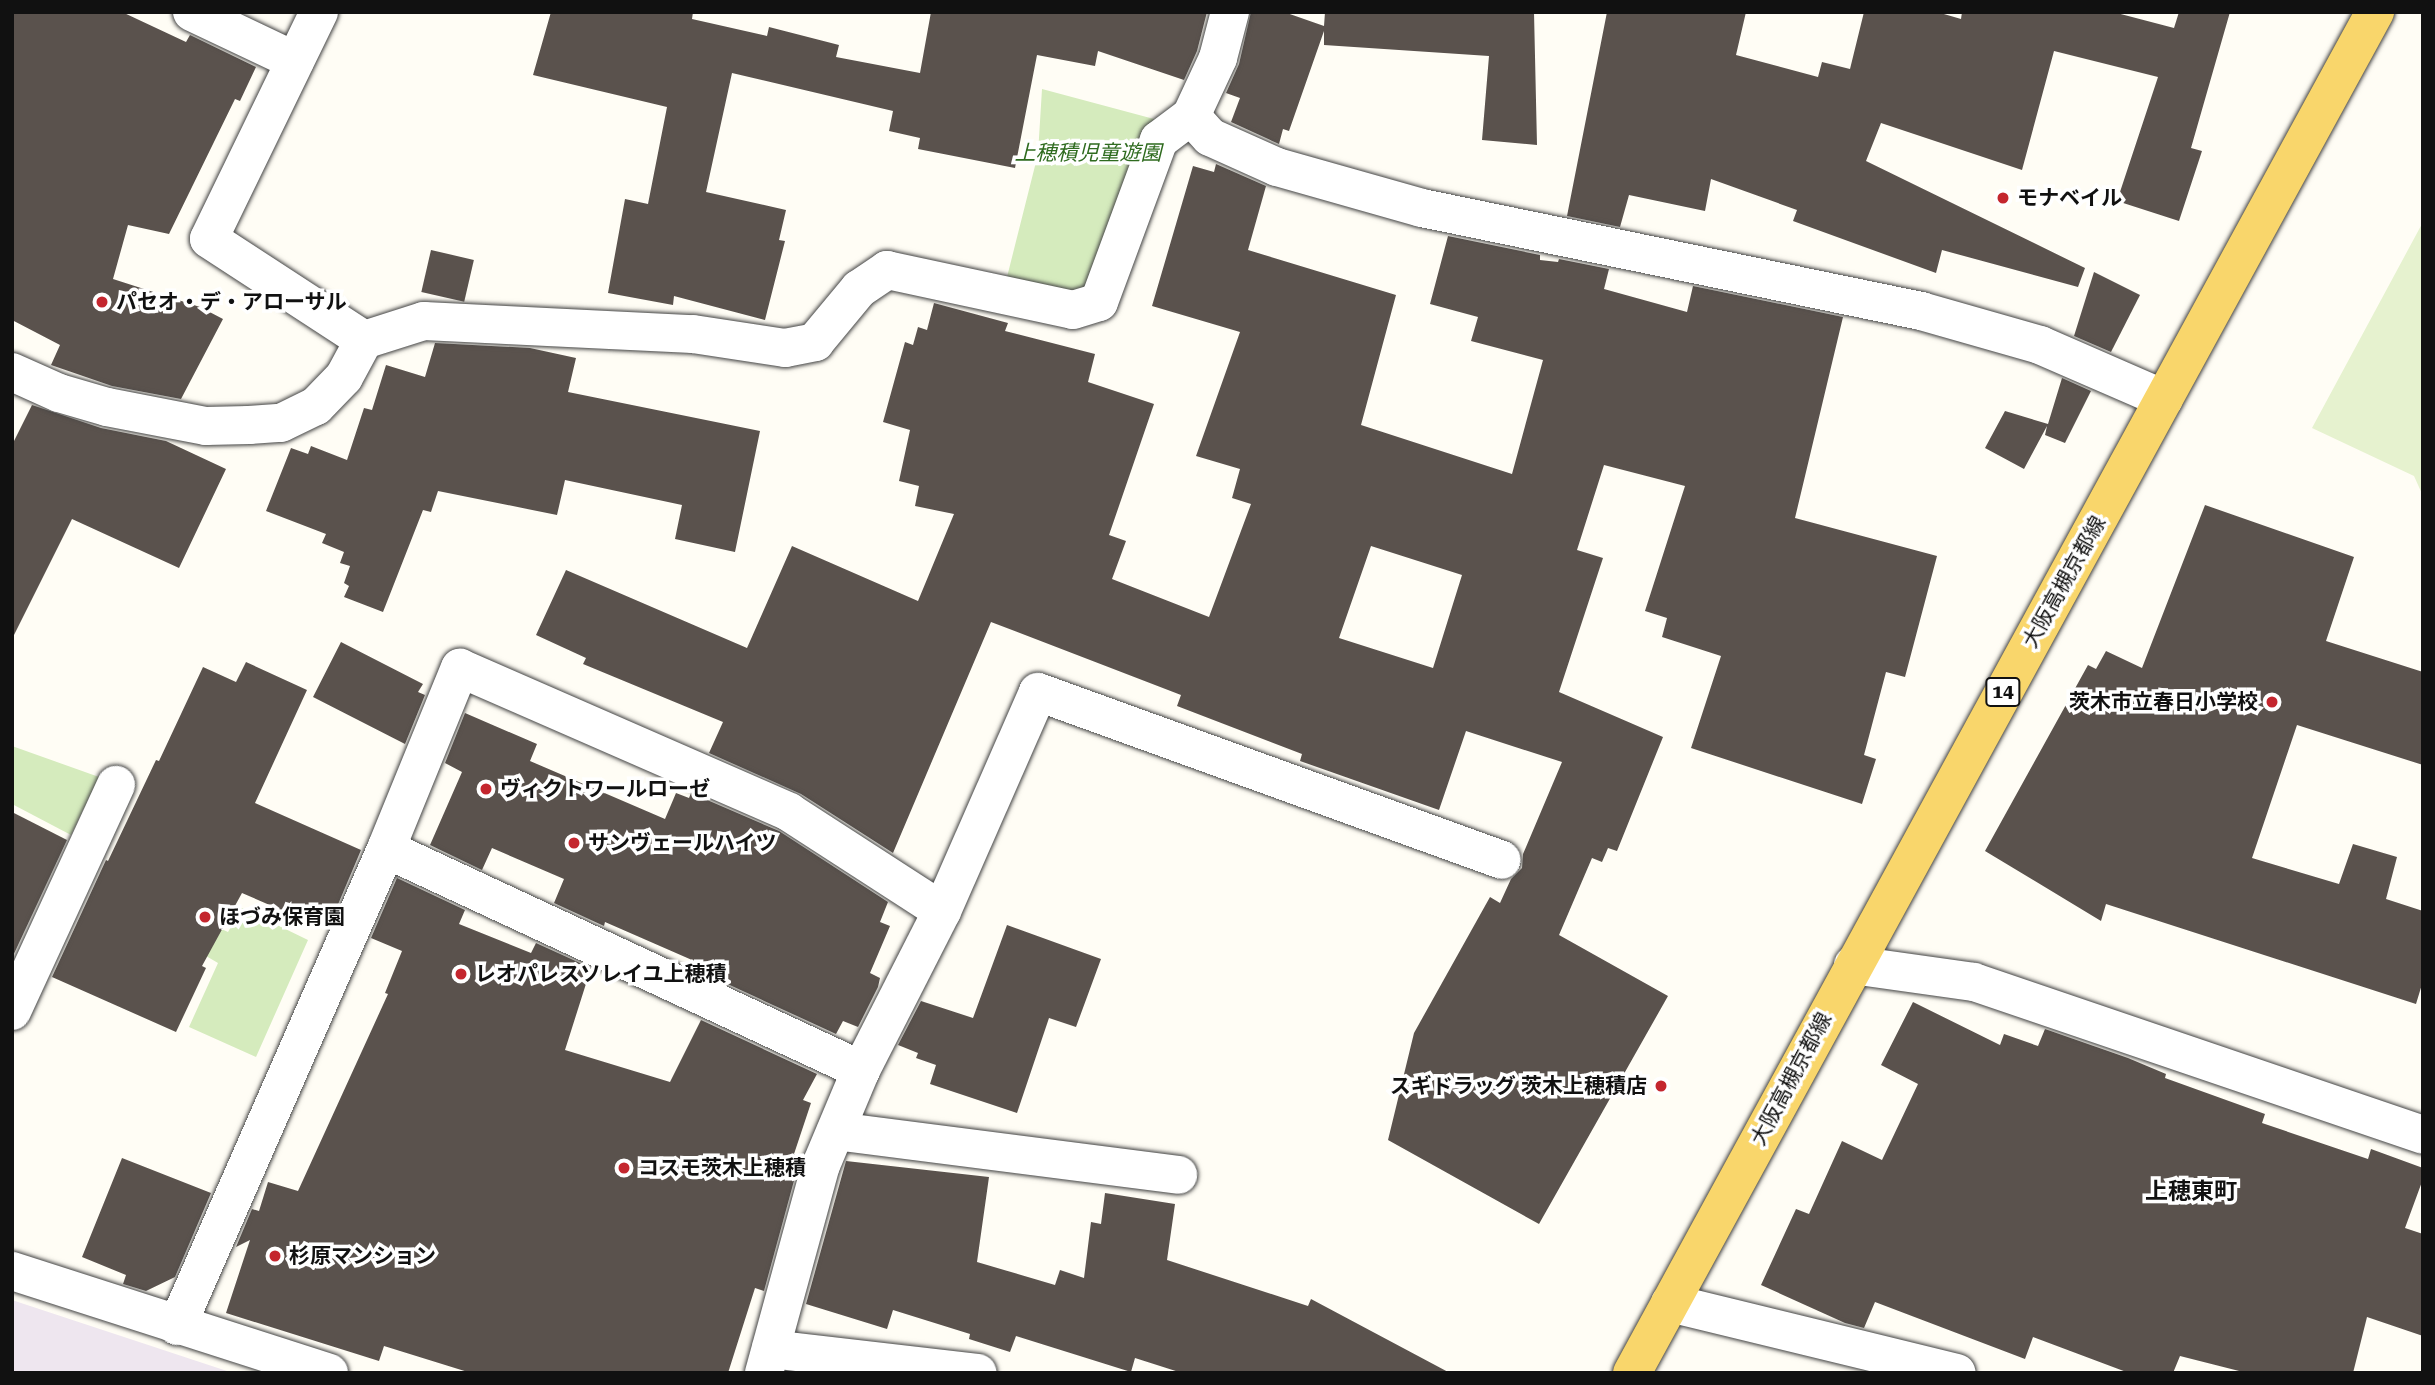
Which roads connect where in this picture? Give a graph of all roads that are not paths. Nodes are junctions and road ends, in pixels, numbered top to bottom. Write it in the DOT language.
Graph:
graph roads {
  1 [pos="192,12"];
  2 [pos="319,12"];
  3 [pos="1230,12"];
  4 [pos="2375,12"];
  5 [pos="295,61"];
  6 [pos="1191,116"];
  7 [pos="363,340"];
  8 [pos="12,372"];
  9 [pos="2164,399"];
  10 [pos="116,785"];
  11 [pos="386,849"];
  12 [pos="1502,860"];
  13 [pos="942,911"];
  14 [pos="1853,964"];
  15 [pos="12,1011"];
  16 [pos="861,1070"];
  17 [pos="836,1131"];
  18 [pos="2423,1135"];
  19 [pos="1178,1175"];
  20 [pos="12,1271"];
  21 [pos="1670,1303"];
  22 [pos="177,1326"];
  23 [pos="768,1361"];
  24 [pos="329,1373"];
  25 [pos="978,1373"];
  26 [pos="1632,1373"];
  27 [pos="1957,1373"];
  1 -- 5 [label="street"];
  2 -- 5 [label="street"];
  3 -- 6 [label="street"];
  4 -- 9 [label="main road, 大阪高槻京都線 / 14"];
  5 -- 7 [label="street"];
  6 -- 7 [label="street"];
  6 -- 9 [label="street"];
  7 -- 8 [label="street"];
  9 -- 14 [label="main road, 大阪高槻京都線 / 14"];
  10 -- 15 [label="street"];
  11 -- 13 [label="street"];
  11 -- 16 [label="street"];
  11 -- 22 [label="street"];
  12 -- 13 [label="street"];
  13 -- 16 [label="street"];
  14 -- 18 [label="street"];
  14 -- 21 [label="main road, 大阪高槻京都線 / 14"];
  16 -- 17 [label="street"];
  17 -- 19 [label="street"];
  17 -- 23 [label="street"];
  20 -- 22 [label="street"];
  21 -- 26 [label="main road, 大阪高槻京都線 / 14"];
  21 -- 27 [label="street"];
  22 -- 24 [label="street"];
  23 -- 25 [label="street"];
}
